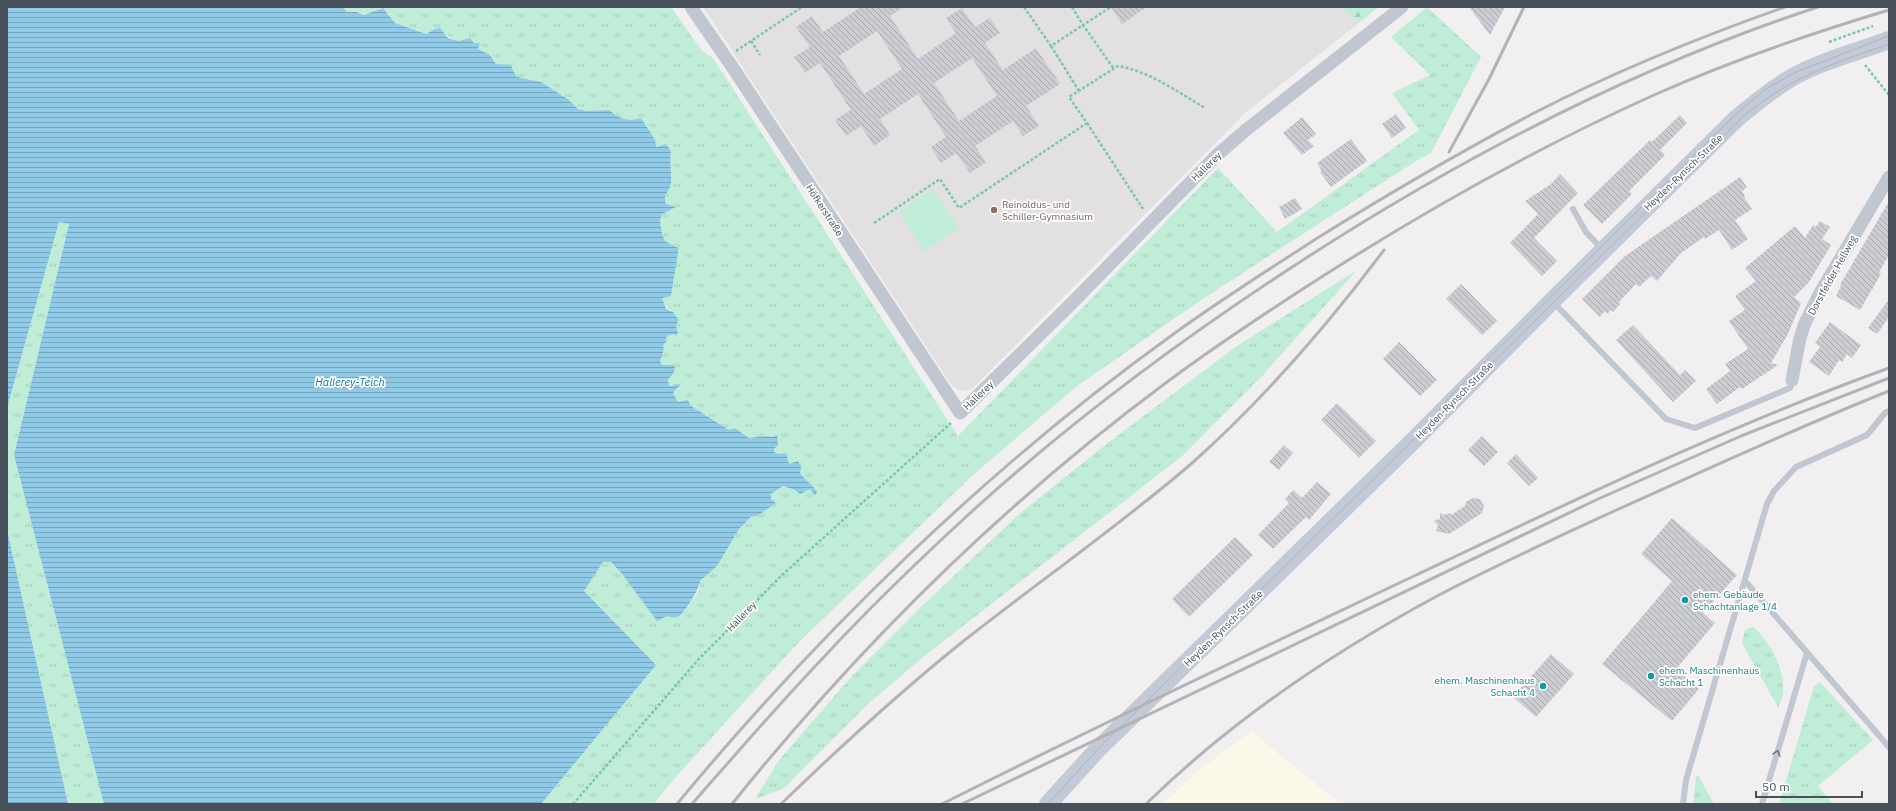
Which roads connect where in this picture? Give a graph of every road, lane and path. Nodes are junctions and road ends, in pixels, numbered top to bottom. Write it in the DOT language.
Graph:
graph roads {
  1 [pos="691,7"];
  2 [pos="802,7"];
  3 [pos="1024,7"];
  4 [pos="1072,7"];
  5 [pos="1402,7"];
  6 [pos="1111,8"];
  7 [pos="1084,24"];
  8 [pos="1873,26"];
  9 [pos="1847,35"];
  10 [pos="1889,40"];
  11 [pos="751,41"];
  12 [pos="1051,46"];
  13 [pos="760,54"];
  14 [pos="726,58"];
  15 [pos="1865,65"];
  16 [pos="1114,69"];
  17 [pos="1079,91"];
  18 [pos="1889,95"];
  19 [pos="1205,108"];
  20 [pos="1087,123"];
  21 [pos="1889,177"];
  22 [pos="1144,209"];
  23 [pos="1573,209"];
  24 [pos="874,223"];
  25 [pos="1604,250"];
  26 [pos="1552,301"];
  27 [pos="1792,380"];
  28 [pos="1889,411"];
  29 [pos="960,413"];
  30 [pos="1746,582"];
  31 [pos="1807,654"];
  32 [pos="1889,747"];
  33 [pos="573,804"];
  34 [pos="1048,804"];
  35 [pos="1683,804"];
  36 [pos="1762,804"];
  1 -- 14 [label="street, Höfkerstraße"];
  2 -- 11 [label="path"];
  3 -- 12 [label="path"];
  4 -- 7 [label="path"];
  5 -- 29 [label="street, Hallerey"];
  6 -- 7 [label="path"];
  7 -- 12 [label="path"];
  7 -- 16 [label="path"];
  8 -- 9 [label="path"];
  10 -- 25 [label="main road, Heyden-Rynsch-Straße"];
  11 -- 13 [label="path"];
  11 -- 14 [label="path"];
  12 -- 17 [label="path"];
  14 -- 29 [label="street, Höfkerstraße"];
  15 -- 18 [label="path"];
  16 -- 17 [label="path"];
  16 -- 19 [label="path"];
  17 -- 20 [label="path"];
  20 -- 22 [label="path"];
  20 -- 24 [label="path"];
  21 -- 27 [label="street, Dorstfelder Hellweg"];
  23 -- 25 [label="lane"];
  25 -- 26 [label="main road, Heyden-Rynsch-Straße"];
  26 -- 27 [label="lane"];
  26 -- 34 [label="main road, Heyden-Rynsch-Straße"];
  28 -- 30 [label="lane"];
  29 -- 33 [label="path, Hallerey"];
  30 -- 31 [label="lane"];
  30 -- 35 [label="lane"];
  31 -- 32 [label="lane"];
  36 -- 31 [label="lane, one-way"];
}
